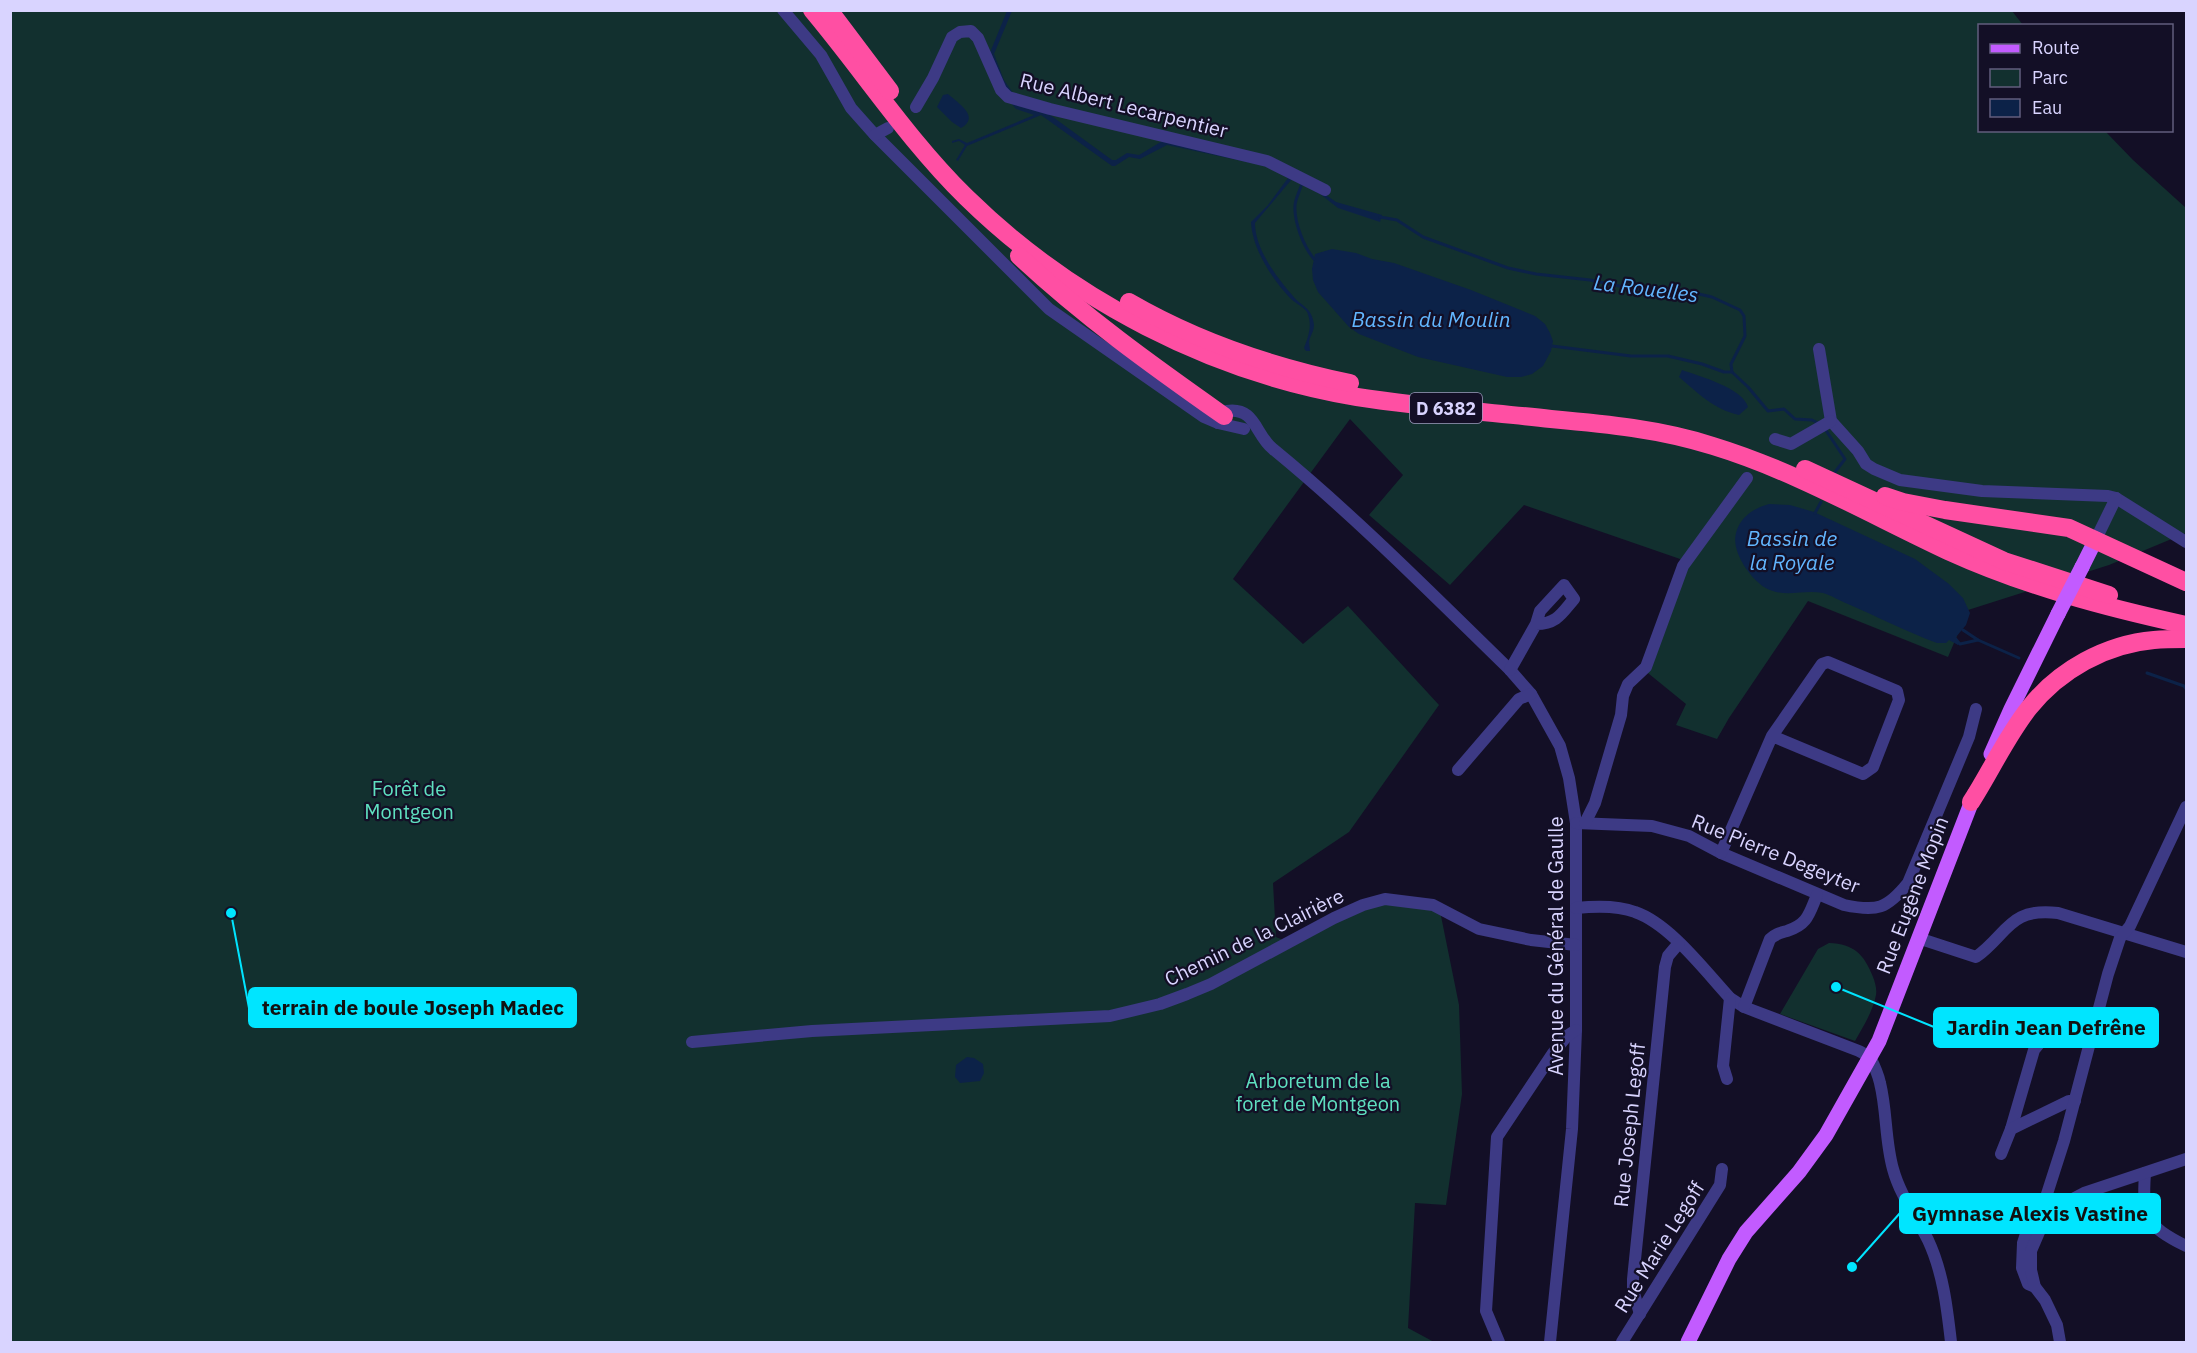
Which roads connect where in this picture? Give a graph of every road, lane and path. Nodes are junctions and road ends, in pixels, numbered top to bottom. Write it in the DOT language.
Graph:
graph roads {
  1 [pos="783,10"];
  2 [pos="812,10"];
  3 [pos="829,10"];
  4 [pos="916,106"];
  5 [pos="888,128"];
  6 [pos="875,135"];
  7 [pos="911,138"];
  8 [pos="1325,190"];
  9 [pos="1820,349"];
  10 [pos="1221,420"];
  11 [pos="1831,421"];
  12 [pos="1775,439"];
  13 [pos="1268,445"];
  14 [pos="1796,465"];
  15 [pos="1747,478"];
  16 [pos="2116,498"];
  17 [pos="2096,539"];
  18 [pos="2187,542"];
  19 [pos="2187,582"];
  20 [pos="2187,613"];
  21 [pos="1536,624"];
  22 [pos="2187,625"];
  23 [pos="2187,639"];
  24 [pos="1510,670"];
  25 [pos="1531,694"];
  26 [pos="1976,709"];
  27 [pos="1772,736"];
  28 [pos="1458,770"];
  29 [pos="1971,802"];
  30 [pos="2187,807"];
  31 [pos="1581,823"];
  32 [pos="1721,853"];
  33 [pos="1817,895"];
  34 [pos="1576,908"];
  35 [pos="2124,932"];
  36 [pos="1918,938"];
  37 [pos="1679,943"];
  38 [pos="1576,945"];
  39 [pos="2187,952"];
  40 [pos="1730,998"];
  41 [pos="1744,1006"];
  42 [pos="1576,1030"];
  43 [pos="2046,1035"];
  44 [pos="692,1042"];
  45 [pos="1870,1057"];
  46 [pos="1727,1079"];
  47 [pos="2075,1101"];
  48 [pos="2011,1129"];
  49 [pos="2001,1154"];
  50 [pos="2187,1159"];
  51 [pos="1722,1169"];
  52 [pos="2145,1173"];
  53 [pos="2187,1246"];
  54 [pos="2035,1287"];
  55 [pos="1640,1314"];
  56 [pos="1499,1342"];
  57 [pos="1550,1342"];
  58 [pos="1622,1342"];
  59 [pos="1688,1342"];
  60 [pos="1951,1342"];
  61 [pos="2060,1342"];
  1 -- 6 [label="street"];
  2 -- 7 [label="highway, D 6382"];
  3 -- 14 [label="highway, D 6382"];
  4 -- 8 [label="street, Rue Albert Lecarpentier"];
  5 -- 6 [label="street"];
  6 -- 10 [label="street"];
  7 -- 10 [label="highway"];
  7 -- 22 [label="highway, D 6382"];
  9 -- 11 [label="street"];
  10 -- 13 [label="street"];
  10 -- 13 [label="street"];
  11 -- 12 [label="street"];
  11 -- 16 [label="street"];
  13 -- 24 [label="street, Avenue du Général de Gaulle"];
  14 -- 17 [label="highway"];
  14 -- 20 [label="highway, D 6382"];
  15 -- 31 [label="street"];
  16 -- 17 [label="street"];
  16 -- 18 [label="street"];
  17 -- 19 [label="highway"];
  17 -- 29 [label="main road, Rue Eugène Mopin, bridge"];
  21 -- 24 [label="street"];
  23 -- 29 [label="highway"];
  24 -- 25 [label="street, Avenue du Général de Gaulle"];
  25 -- 28 [label="street"];
  25 -- 31 [label="street, Avenue du Général de Gaulle"];
  26 -- 33 [label="street, Rue Pierre Degeyter"];
  27 -- 27 [label="street"];
  27 -- 32 [label="street"];
  29 -- 36 [label="main road, Rue Eugène Mopin"];
  30 -- 35 [label="street"];
  31 -- 32 [label="street, Rue Pierre Degeyter"];
  31 -- 34 [label="street, Avenue du Général de Gaulle"];
  32 -- 33 [label="street, Rue Pierre Degeyter"];
  33 -- 41 [label="street"];
  34 -- 37 [label="street"];
  34 -- 38 [label="street, Avenue du Général de Gaulle"];
  35 -- 36 [label="street"];
  35 -- 39 [label="street"];
  35 -- 47 [label="street"];
  36 -- 45 [label="main road, Rue Eugène Mopin"];
  37 -- 40 [label="street"];
  37 -- 55 [label="street, Rue Joseph Legoff"];
  38 -- 42 [label="street, Avenue du Général de Gaulle"];
  38 -- 44 [label="street, Chemin de la Clairière"];
  40 -- 41 [label="street"];
  40 -- 46 [label="street"];
  41 -- 45 [label="street"];
  42 -- 56 [label="street"];
  42 -- 57 [label="street, Avenue du Général de Gaulle"];
  43 -- 48 [label="street"];
  45 -- 59 [label="main road, Rue Eugène Mopin"];
  45 -- 60 [label="street"];
  47 -- 48 [label="street"];
  47 -- 54 [label="street"];
  48 -- 49 [label="street"];
  50 -- 52 [label="street"];
  51 -- 55 [label="street, Rue Marie Legoff"];
  52 -- 53 [label="street"];
  52 -- 54 [label="street"];
  54 -- 61 [label="street"];
  55 -- 58 [label="street, Rue Marie Legoff"];
}
